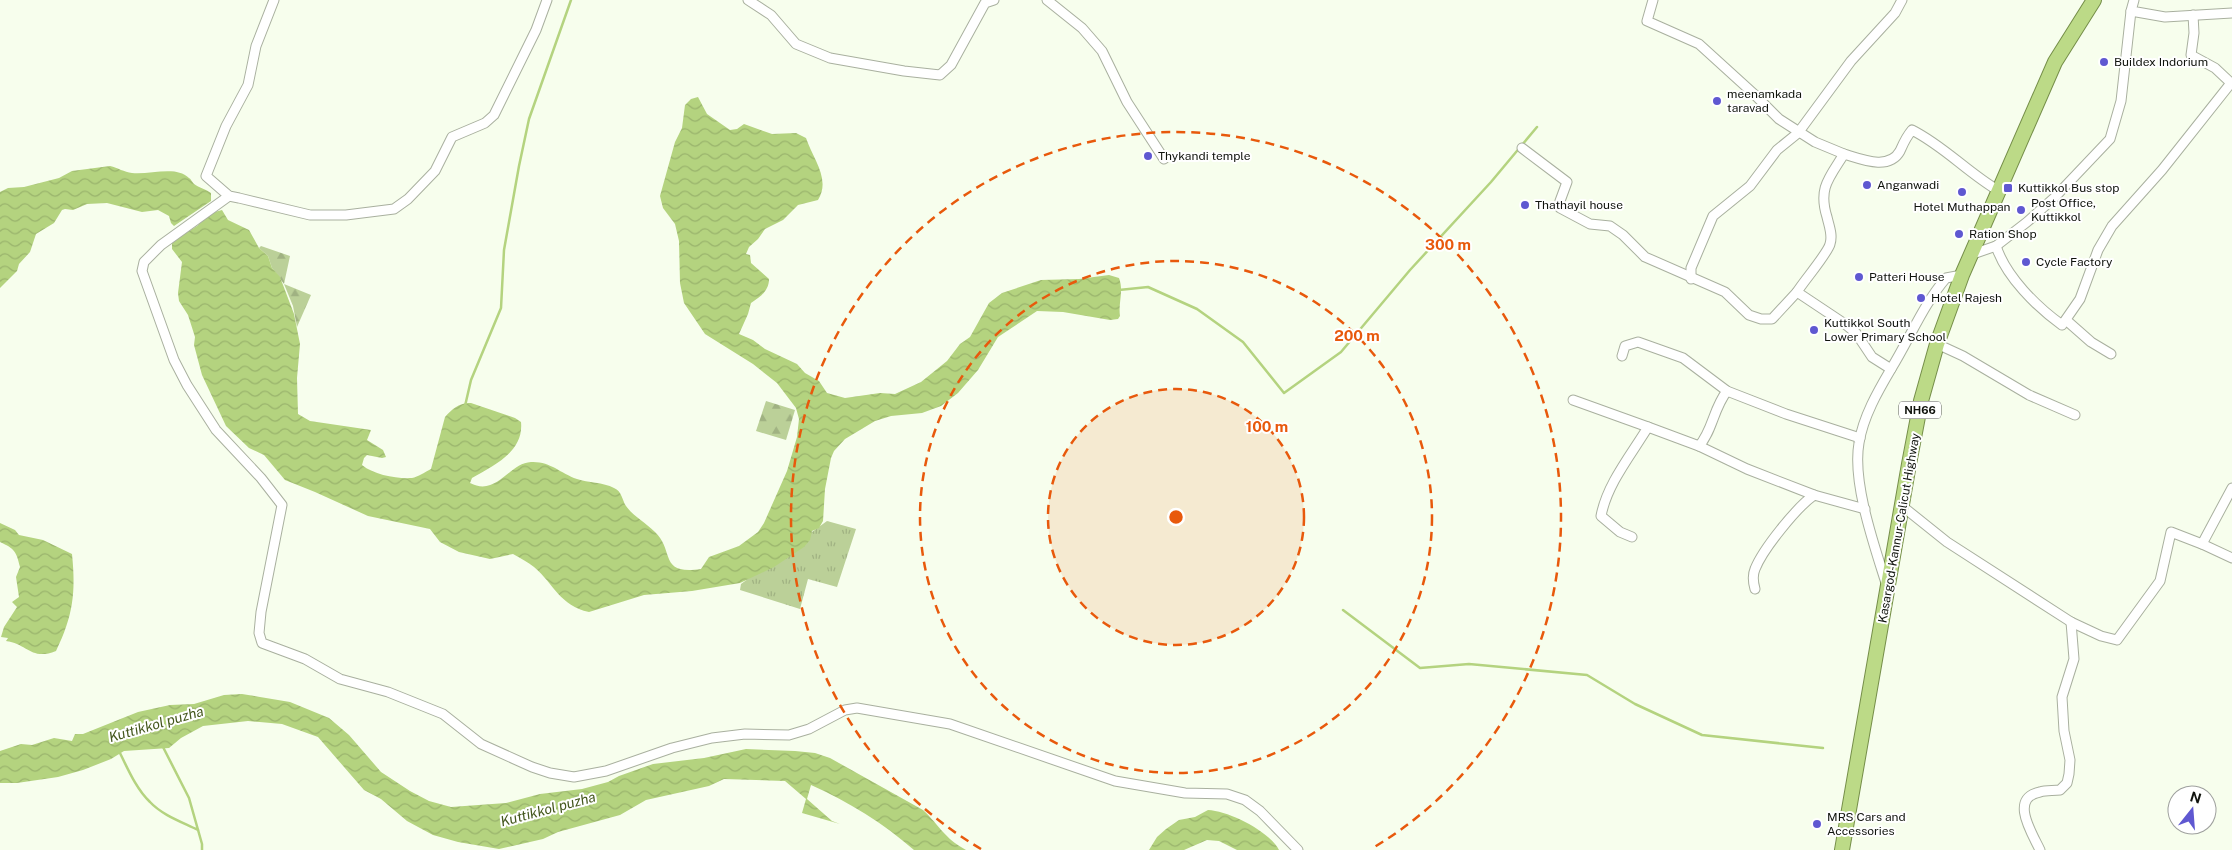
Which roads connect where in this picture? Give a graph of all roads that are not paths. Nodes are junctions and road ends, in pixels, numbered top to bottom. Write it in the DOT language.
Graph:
graph roads {
  1 [pos="274,0"];
  2 [pos="547,0"];
  3 [pos="748,0"];
  4 [pos="994,0"];
  5 [pos="1047,0"];
  6 [pos="1653,0"];
  7 [pos="1902,0"];
  8 [pos="2094,0"];
  9 [pos="2134,0"];
  10 [pos="2131,11"];
  11 [pos="2232,13"];
  12 [pos="2193,15"];
  13 [pos="1798,133"];
  14 [pos="1522,148"];
  15 [pos="1844,154"];
  16 [pos="1164,159"];
  17 [pos="1999,191"];
  18 [pos="230,196"];
  19 [pos="1996,246"];
  20 [pos="1970,255"];
  21 [pos="1962,275"];
  22 [pos="1691,279"];
  23 [pos="1797,292"];
  24 [pos="2066,320"];
  25 [pos="1937,344"];
  26 [pos="2111,354"];
  27 [pos="1622,356"];
  28 [pos="1891,369"];
  29 [pos="1727,391"];
  30 [pos="1574,400"];
  31 [pos="2075,415"];
  32 [pos="1648,427"];
  33 [pos="1860,438"];
  34 [pos="1699,446"];
  35 [pos="2232,488"];
  36 [pos="1814,495"];
  37 [pos="1902,506"];
  38 [pos="1865,508"];
  39 [pos="1632,537"];
  40 [pos="2202,544"];
  41 [pos="2232,558"];
  42 [pos="1888,588"];
  43 [pos="1755,589"];
  44 [pos="2071,622"];
  45 [pos="1298,850"];
  46 [pos="1842,850"];
  47 [pos="2040,850"];
  1 -- 18 [label="street"];
  2 -- 18 [label="street"];
  3 -- 4 [label="street"];
  5 -- 16 [label="street"];
  6 -- 13 [label="street"];
  7 -- 13 [label="street"];
  8 -- 17 [label="highway, Kasargod-Kannur-Calicut Highway / NH66"];
  9 -- 10 [label="street"];
  10 -- 12 [label="street"];
  10 -- 19 [label="street"];
  11 -- 12 [label="street"];
  12 -- 24 [label="street"];
  13 -- 15 [label="street"];
  13 -- 22 [label="street"];
  14 -- 22 [label="street"];
  15 -- 17 [label="street"];
  15 -- 23 [label="street"];
  17 -- 20 [label="highway, Kasargod-Kannur-Calicut Highway / NH66"];
  18 -- 45 [label="street"];
  19 -- 20 [label="street"];
  19 -- 24 [label="street"];
  20 -- 21 [label="highway, Kasargod-Kannur-Calicut Highway / NH66"];
  21 -- 25 [label="highway, Kasargod-Kannur-Calicut Highway / NH66"];
  21 -- 28 [label="street"];
  22 -- 23 [label="street"];
  23 -- 28 [label="street"];
  24 -- 26 [label="street"];
  25 -- 31 [label="street"];
  25 -- 37 [label="highway, Kasargod-Kannur-Calicut Highway / NH66"];
  27 -- 29 [label="street"];
  28 -- 33 [label="street"];
  29 -- 33 [label="street"];
  29 -- 34 [label="street"];
  30 -- 32 [label="street"];
  32 -- 34 [label="street"];
  32 -- 39 [label="street"];
  33 -- 38 [label="street"];
  34 -- 36 [label="street"];
  35 -- 40 [label="street"];
  36 -- 38 [label="street"];
  36 -- 43 [label="street"];
  37 -- 42 [label="highway, Kasargod-Kannur-Calicut Highway / NH66"];
  37 -- 44 [label="street"];
  38 -- 42 [label="street"];
  40 -- 41 [label="street"];
  40 -- 44 [label="street"];
  42 -- 46 [label="highway, Kasargod-Kannur-Calicut Highway / NH66"];
  44 -- 47 [label="street"];
}
